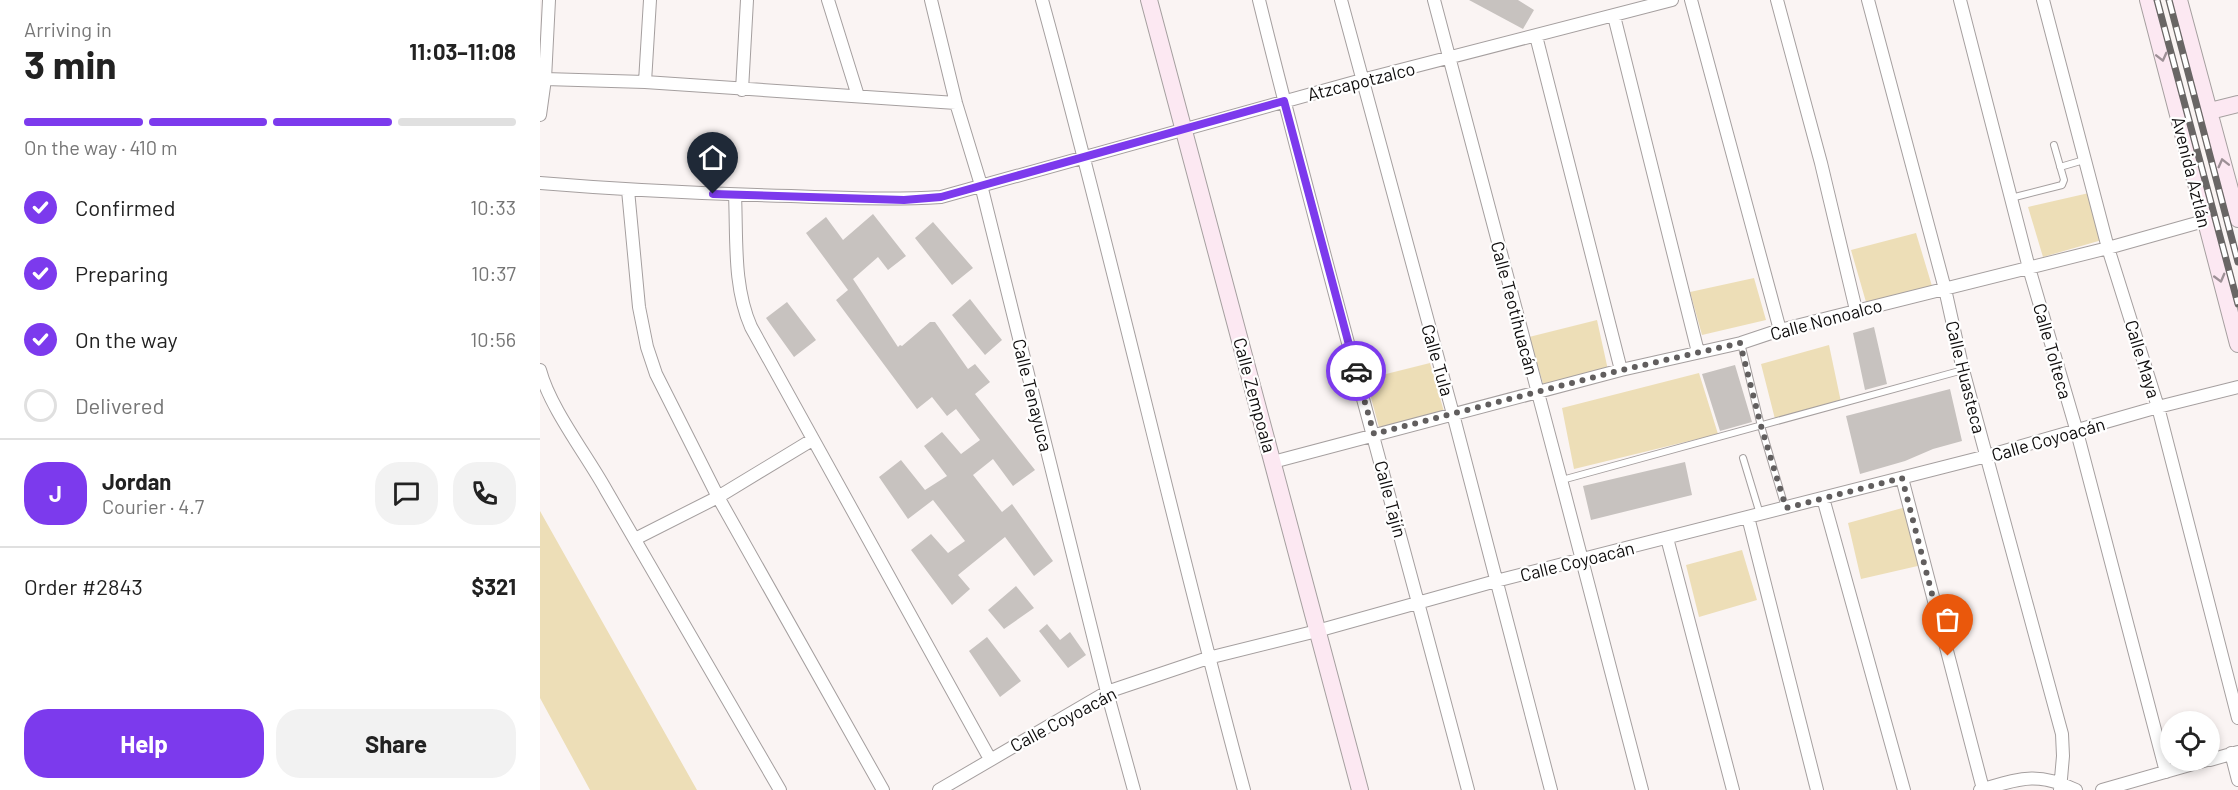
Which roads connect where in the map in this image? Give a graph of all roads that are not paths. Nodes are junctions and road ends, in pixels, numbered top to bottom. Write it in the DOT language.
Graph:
graph roads {
  1 [pos="549,0"];
  2 [pos="650,0"];
  3 [pos="747,0"];
  4 [pos="828,0"];
  5 [pos="931,0"];
  6 [pos="1042,0"];
  7 [pos="1149,0"];
  8 [pos="1259,0"];
  9 [pos="1341,0"];
  10 [pos="1434,0"];
  11 [pos="1672,0"];
  12 [pos="1691,0"];
  13 [pos="1777,0"];
  14 [pos="1868,0"];
  15 [pos="1960,0"];
  16 [pos="2043,0"];
  17 [pos="2148,0"];
  18 [pos="2179,0"];
  19 [pos="1614,16"];
  20 [pos="1536,36"];
  21 [pos="1449,59"];
  22 [pos="545,79"];
  23 [pos="1362,80"];
  24 [pos="645,82"];
  25 [pos="742,90"];
  26 [pos="858,96"];
  27 [pos="1284,101"];
  28 [pos="956,103"];
  29 [pos="2238,104"];
  30 [pos="2210,111"];
  31 [pos="540,115"];
  32 [pos="1184,128"];
  33 [pos="2054,146"];
  34 [pos="1085,157"];
  35 [pos="2084,160"];
  36 [pos="2060,167"];
  37 [pos="540,183"];
  38 [pos="981,185"];
  39 [pos="628,190"];
  40 [pos="735,195"];
  41 [pos="2011,198"];
  42 [pos="2238,219"];
  43 [pos="2205,221"];
  44 [pos="2108,248"];
  45 [pos="2029,268"];
  46 [pos="1945,290"];
  47 [pos="1856,310"];
  48 [pos="1780,330"];
  49 [pos="1740,343"];
  50 [pos="2238,344"];
  51 [pos="1698,351"];
  52 [pos="540,370"];
  53 [pos="1622,370"];
  54 [pos="1963,370"];
  55 [pos="2238,387"];
  56 [pos="1537,393"];
  57 [pos="2158,407"];
  58 [pos="1453,414"];
  59 [pos="1761,426"];
  60 [pos="2076,432"];
  61 [pos="1374,434"];
  62 [pos="812,441"];
  63 [pos="1987,456"];
  64 [pos="1743,458"];
  65 [pos="1273,462"];
  66 [pos="1902,478"];
  67 [pos="1562,480"];
  68 [pos="718,497"];
  69 [pos="1823,498"];
  70 [pos="1786,508"];
  71 [pos="1754,515"];
  72 [pos="1667,538"];
  73 [pos="635,539"];
  74 [pos="1583,559"];
  75 [pos="1496,581"];
  76 [pos="1419,603"];
  77 [pos="1317,631"];
  78 [pos="1208,658"];
  79 [pos="1107,692"];
  80 [pos="2238,718"];
  81 [pos="2235,753"];
  82 [pos="2220,757"];
  83 [pos="990,759"];
  84 [pos="2170,771"];
  85 [pos="2166,772"];
  86 [pos="2238,780"];
  87 [pos="2146,784"];
  88 [pos="2061,787"];
  89 [pos="780,790"];
  90 [pos="884,790"];
  91 [pos="939,790"];
  92 [pos="1134,790"];
  93 [pos="1244,790"];
  94 [pos="1360,790"];
  95 [pos="1468,790"];
  96 [pos="1551,790"];
  97 [pos="1642,790"];
  98 [pos="1733,790"];
  99 [pos="1817,790"];
  100 [pos="1904,790"];
  101 [pos="1981,790"];
  102 [pos="2076,790"];
  103 [pos="2102,790"];
  1 -- 22 [label="street"];
  2 -- 24 [label="street"];
  3 -- 25 [label="street"];
  4 -- 26 [label="street"];
  5 -- 28 [label="street, Calle Tenayuca"];
  6 -- 34 [label="street"];
  7 -- 32 [label="street, Calle Zempoala"];
  8 -- 27 [label="street, Calle Tajín"];
  9 -- 23 [label="street, Calle Tula"];
  10 -- 21 [label="street, Calle Teotihuacán"];
  11 -- 19 [label="street, Atzcapotzalco"];
  12 -- 48 [label="street"];
  13 -- 47 [label="street"];
  14 -- 46 [label="street, Calle Huasteca"];
  15 -- 41 [label="street, Calle Tolteca"];
  16 -- 35 [label="street, Calle Maya"];
  17 -- 43 [label="street, Avenida Aztlán, one-way"];
  18 -- 30 [label="street, Avenida Aztlán"];
  19 -- 20 [label="street, Atzcapotzalco"];
  19 -- 51 [label="street"];
  20 -- 21 [label="street, Atzcapotzalco"];
  20 -- 53 [label="street"];
  21 -- 23 [label="street, Atzcapotzalco"];
  21 -- 56 [label="street, Calle Teotihuacán"];
  22 -- 24 [label="street"];
  22 -- 31 [label="street"];
  23 -- 27 [label="street, Atzcapotzalco"];
  23 -- 58 [label="street, Calle Tula"];
  24 -- 25 [label="street"];
  25 -- 26 [label="street"];
  26 -- 28 [label="street"];
  27 -- 32 [label="street, Atzcapotzalco"];
  27 -- 61 [label="street, Calle Tajín"];
  28 -- 38 [label="street, Calle Tenayuca"];
  29 -- 30 [label="street"];
  42 -- 30 [label="street, Avenida Aztlán, one-way"];
  32 -- 34 [label="street, Atzcapotzalco"];
  32 -- 65 [label="street, Calle Zempoala"];
  33 -- 36 [label="lane"];
  34 -- 38 [label="street, Atzcapotzalco"];
  34 -- 78 [label="street"];
  35 -- 36 [label="lane"];
  35 -- 44 [label="street, Calle Maya"];
  36 -- 41 [label="lane"];
  37 -- 39 [label="street, Atzcapotzalco"];
  38 -- 40 [label="street, Atzcapotzalco"];
  38 -- 79 [label="street, Calle Tenayuca"];
  39 -- 40 [label="street, Atzcapotzalco"];
  39 -- 68 [label="street"];
  40 -- 62 [label="street"];
  41 -- 45 [label="street, Calle Tolteca"];
  43 -- 44 [label="street, Calle Nonoalco"];
  43 -- 50 [label="street, Avenida Aztlán, one-way"];
  44 -- 45 [label="street, Calle Nonoalco"];
  44 -- 57 [label="street, Calle Maya"];
  45 -- 46 [label="street, Calle Nonoalco"];
  45 -- 60 [label="street, Calle Tolteca"];
  46 -- 47 [label="street, Calle Nonoalco"];
  46 -- 54 [label="street, Calle Huasteca"];
  47 -- 48 [label="street, Calle Nonoalco"];
  48 -- 49 [label="street, Calle Nonoalco"];
  49 -- 51 [label="street, Calle Nonoalco"];
  49 -- 59 [label="lane"];
  51 -- 53 [label="street, Calle Nonoalco"];
  52 -- 73 [label="street"];
  53 -- 56 [label="street, Calle Nonoalco"];
  54 -- 59 [label="lane"];
  54 -- 63 [label="street, Calle Huasteca"];
  55 -- 57 [label="street, Calle Coyoacán"];
  56 -- 58 [label="street, Calle Nonoalco"];
  56 -- 67 [label="street, Calle Teotihuacán"];
  57 -- 60 [label="street, Calle Coyoacán"];
  57 -- 80 [label="street, Calle Maya"];
  58 -- 61 [label="street, Calle Nonoalco"];
  58 -- 75 [label="street, Calle Tula"];
  59 -- 67 [label="lane"];
  59 -- 70 [label="lane"];
  60 -- 63 [label="street, Calle Coyoacán"];
  60 -- 85 [label="street, Calle Tolteca"];
  61 -- 65 [label="street, Calle Nonoalco"];
  61 -- 76 [label="street, Calle Tajín"];
  62 -- 68 [label="street"];
  62 -- 83 [label="street"];
  63 -- 66 [label="street, Calle Coyoacán"];
  63 -- 88 [label="street, Calle Huasteca"];
  64 -- 71 [label="lane"];
  65 -- 77 [label="street, Calle Zempoala"];
  66 -- 69 [label="street, Calle Coyoacán"];
  66 -- 101 [label="street"];
  67 -- 74 [label="street, Calle Teotihuacán"];
  68 -- 73 [label="street"];
  68 -- 90 [label="street"];
  69 -- 70 [label="street, Calle Coyoacán"];
  69 -- 100 [label="street"];
  70 -- 71 [label="street, Calle Coyoacán"];
  71 -- 72 [label="street, Calle Coyoacán"];
  71 -- 99 [label="street"];
  72 -- 74 [label="street, Calle Coyoacán"];
  72 -- 98 [label="street"];
  73 -- 89 [label="street"];
  74 -- 75 [label="street, Calle Coyoacán"];
  74 -- 97 [label="street, Calle Teotihuacán"];
  75 -- 76 [label="street, Calle Coyoacán"];
  75 -- 96 [label="street, Calle Tula"];
  76 -- 77 [label="street, Calle Coyoacán"];
  76 -- 95 [label="street, Calle Tajín"];
  77 -- 78 [label="street, Calle Coyoacán"];
  77 -- 94 [label="street, Calle Zempoala"];
  78 -- 79 [label="street, Calle Coyoacán"];
  78 -- 93 [label="street"];
  79 -- 83 [label="street, Calle Coyoacán"];
  79 -- 92 [label="street, Calle Tenayuca"];
  81 -- 82 [label="street"];
  81 -- 86 [label="street"];
  83 -- 91 [label="street, Calle Coyoacán"];
  84 -- 85 [label="street"];
  85 -- 87 [label="street"];
  87 -- 103 [label="street"];
  88 -- 101 [label="street"];
  88 -- 102 [label="street"];
}
